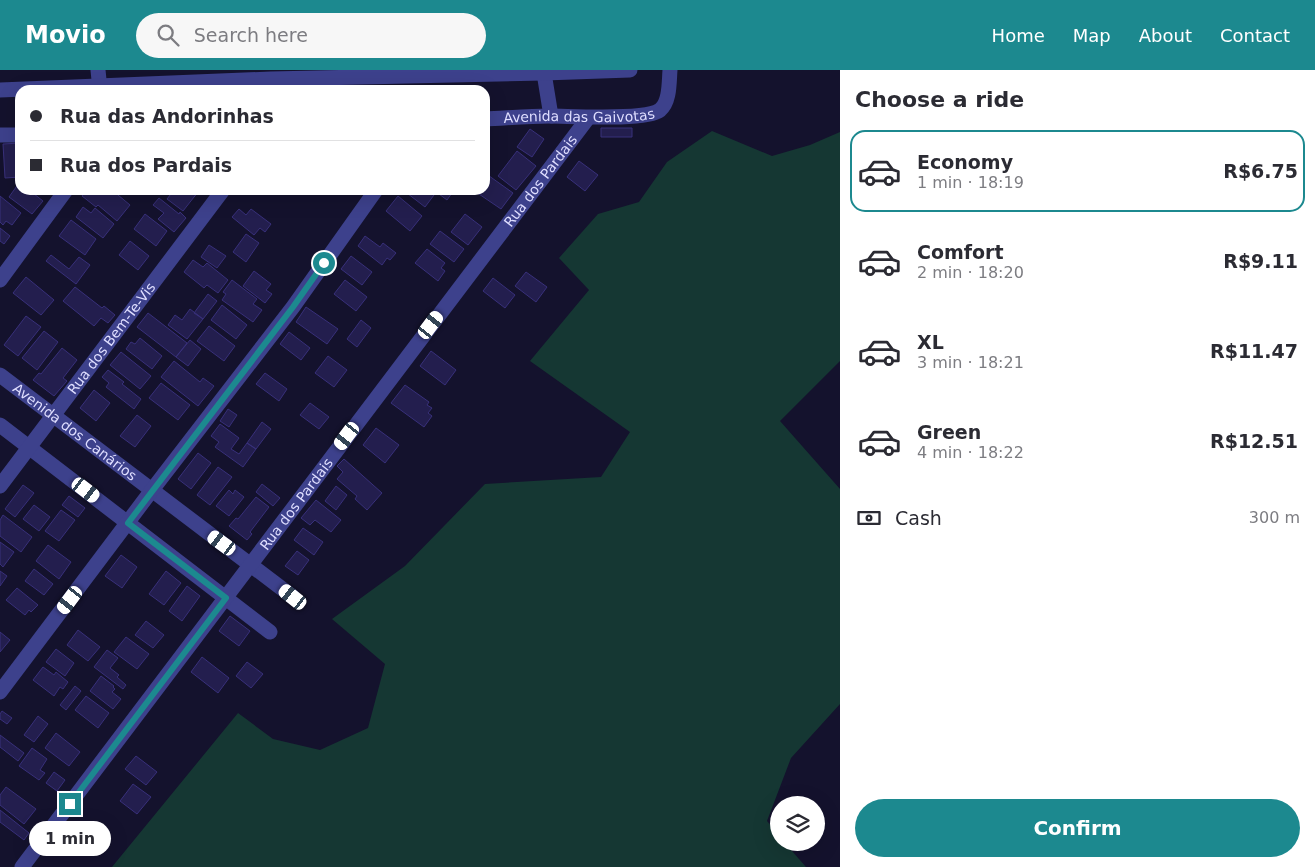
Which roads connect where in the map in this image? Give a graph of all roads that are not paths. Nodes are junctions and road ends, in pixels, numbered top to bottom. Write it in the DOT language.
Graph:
graph roads {
  1 [pos="630,70"];
  2 [pos="670,70"];
  3 [pos="405,72"];
  4 [pos="545,72"];
  5 [pos="100,82"];
  6 [pos="271,84"];
  7 [pos="62,85"];
  8 [pos="15,89"];
  9 [pos="0,90"];
  10 [pos="551,116"];
  11 [pos="588,118"];
  12 [pos="490,119"];
  13 [pos="0,135"];
  14 [pos="15,135"];
  15 [pos="62,195"];
  16 [pos="219,195"];
  17 [pos="372,195"];
  18 [pos="0,280"];
  19 [pos="0,375"];
  20 [pos="54,415"];
  21 [pos="0,425"];
  22 [pos="29,447"];
  23 [pos="0,486"];
  24 [pos="152,490"];
  25 [pos="128,523"];
  26 [pos="251,564"];
  27 [pos="293,597"];
  28 [pos="226,598"];
  29 [pos="270,632"];
  30 [pos="0,692"];
  31 [pos="22,867"];
  1 -- 4 [label="street"];
  2 -- 11 [label="street, Avenida das Gaivotas"];
  3 -- 4 [label="street"];
  3 -- 6 [label="street"];
  4 -- 10 [label="street"];
  5 -- 6 [label="street"];
  5 -- 7 [label="street"];
  8 -- 9 [label="street"];
  10 -- 11 [label="street, Avenida das Gaivotas"];
  10 -- 12 [label="street, Avenida das Gaivotas"];
  11 -- 26 [label="street, Rua dos Pardais"];
  13 -- 14 [label="street"];
  15 -- 18 [label="street"];
  16 -- 20 [label="street, Rua dos Bem-Te-Vis"];
  17 -- 24 [label="street"];
  19 -- 20 [label="street, Avenida dos Canários"];
  20 -- 22 [label="street, Rua dos Bem-Te-Vis"];
  20 -- 24 [label="street, Avenida dos Canários"];
  21 -- 22 [label="street"];
  22 -- 23 [label="street, Rua dos Bem-Te-Vis"];
  22 -- 25 [label="street"];
  24 -- 25 [label="street"];
  24 -- 26 [label="street, Avenida dos Canários"];
  25 -- 28 [label="street"];
  25 -- 30 [label="street"];
  26 -- 27 [label="street, Avenida dos Canários"];
  26 -- 28 [label="street, Rua dos Pardais"];
  28 -- 29 [label="street"];
  28 -- 31 [label="street, Rua dos Pardais"];
}
